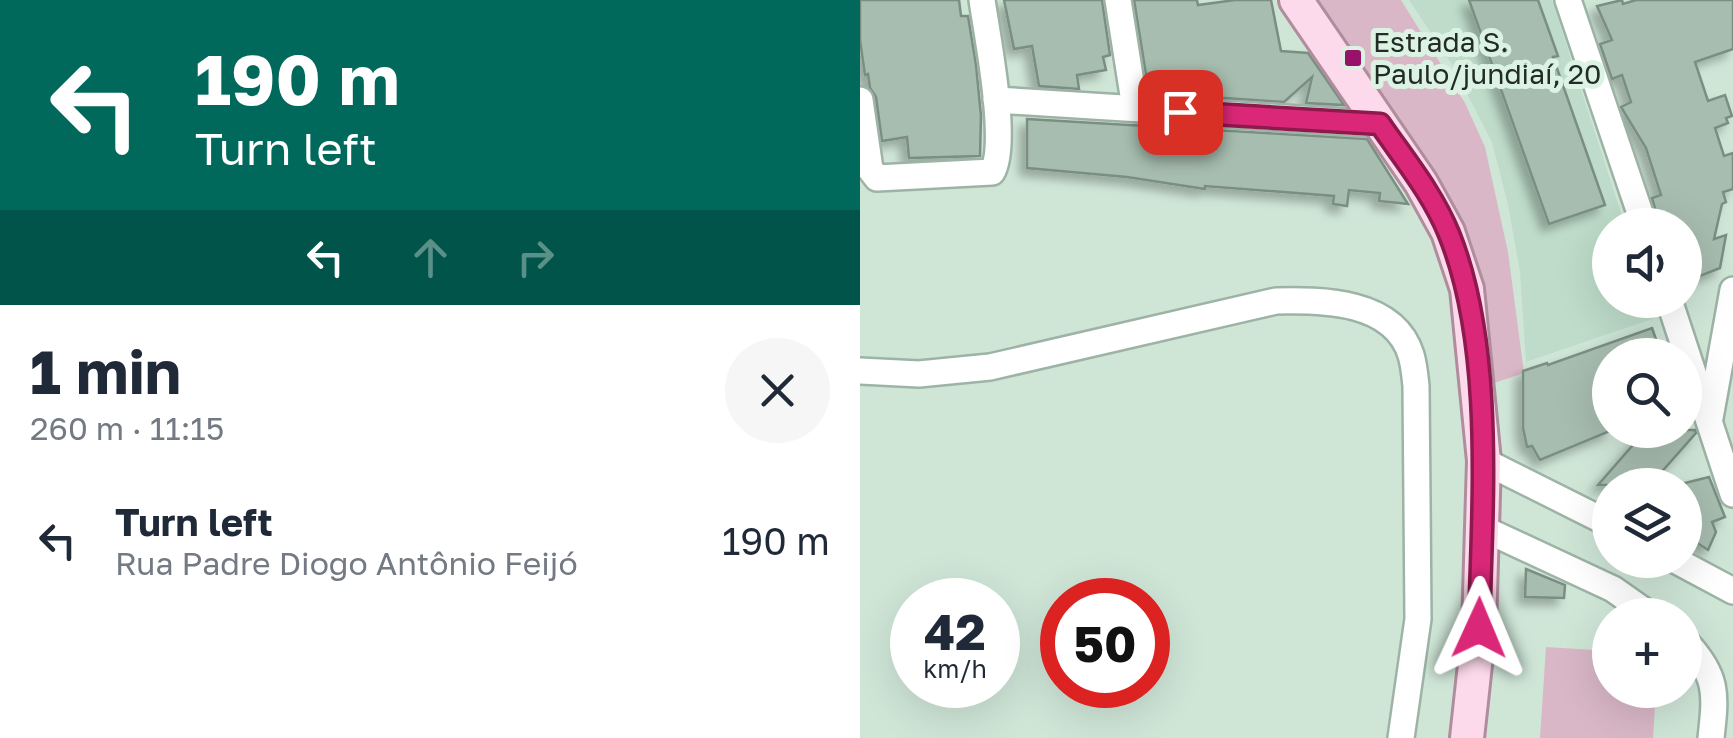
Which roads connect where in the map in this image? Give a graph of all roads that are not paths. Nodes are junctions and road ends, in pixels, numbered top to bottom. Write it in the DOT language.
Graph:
graph roads {
  1 [pos="982,0"];
  2 [pos="1118,0"];
  3 [pos="1296,0"];
  4 [pos="1568,0"];
  5 [pos="860,100"];
  6 [pos="996,100"];
  7 [pos="1136,108"];
  8 [pos="1380,124"];
  9 [pos="1638,208"];
  10 [pos="1733,290"];
  11 [pos="1675,318"];
  12 [pos="860,371"];
  13 [pos="1710,422"];
  14 [pos="1484,461"];
  15 [pos="1733,494"];
  16 [pos="1592,515"];
  17 [pos="1482,528"];
  18 [pos="1702,575"];
  19 [pos="1733,592"];
  20 [pos="1626,598"];
  21 [pos="1702,664"];
  22 [pos="1400,738"];
  23 [pos="1467,738"];
  24 [pos="1710,738"];
  1 -- 6 [label="street"];
  2 -- 7 [label="street"];
  3 -- 8 [label="main road"];
  4 -- 9 [label="street"];
  5 -- 6 [label="street"];
  6 -- 7 [label="street"];
  7 -- 8 [label="street"];
  8 -- 14 [label="main road"];
  10 -- 13 [label="street"];
  11 -- 13 [label="street"];
  12 -- 22 [label="street"];
  13 -- 15 [label="street"];
  14 -- 16 [label="street"];
  14 -- 17 [label="main road"];
  17 -- 20 [label="street"];
  17 -- 23 [label="main road"];
  18 -- 19 [label="street"];
  21 -- 24 [label="street"];
}
